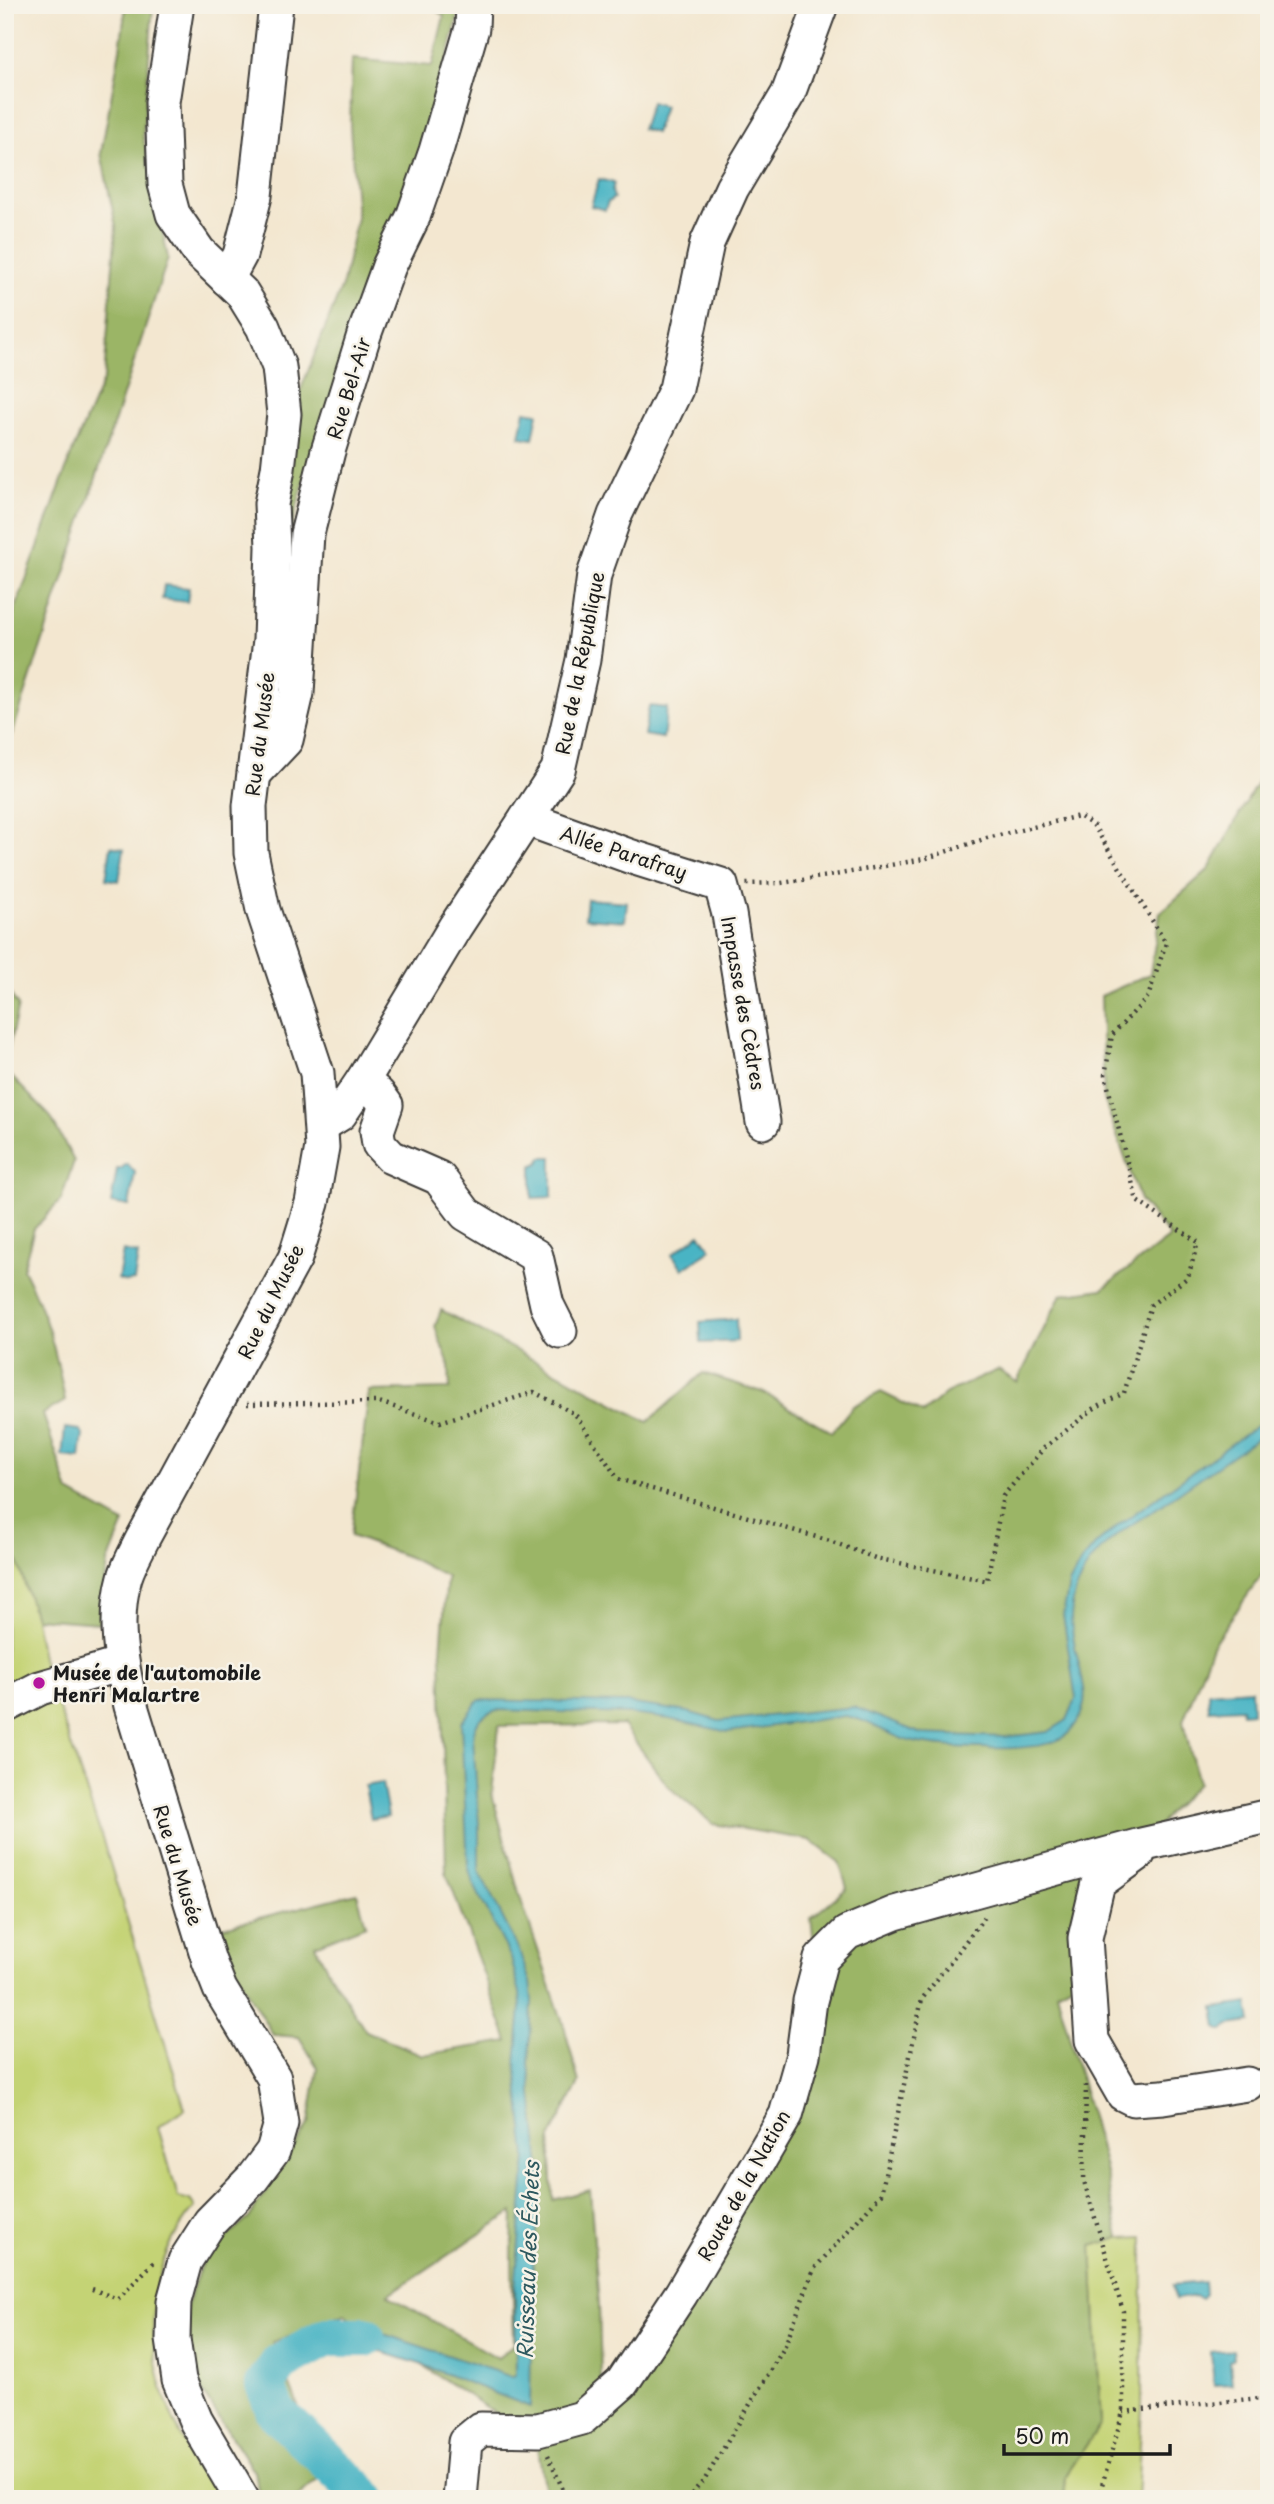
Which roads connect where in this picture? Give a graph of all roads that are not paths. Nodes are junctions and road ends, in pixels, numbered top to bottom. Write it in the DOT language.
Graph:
graph roads {
  1 [pos="177,5"];
  2 [pos="276,5"];
  3 [pos="473,5"];
  4 [pos="821,5"];
  5 [pos="228,279"];
  6 [pos="255,773"];
  7 [pos="527,819"];
  8 [pos="721,885"];
  9 [pos="363,1080"];
  10 [pos="763,1122"];
  11 [pos="322,1125"];
  12 [pos="560,1331"];
  13 [pos="122,1664"];
  14 [pos="5,1706"];
  15 [pos="1269,1816"];
  16 [pos="1141,1845"];
  17 [pos="1247,2084"];
  18 [pos="242,2499"];
  19 [pos="460,2499"];
  1 -- 5 [label="street, Rue du Musée"];
  2 -- 5 [label="street"];
  3 -- 6 [label="street, Rue Bel-Air"];
  4 -- 7 [label="street, Rue de la République"];
  5 -- 6 [label="street, Rue du Musée"];
  6 -- 11 [label="street, Rue du Musée"];
  7 -- 8 [label="street, Allée Parafray"];
  7 -- 9 [label="street, Rue de la République"];
  8 -- 10 [label="street, Impasse des Cèdres"];
  9 -- 11 [label="street, Rue de la République"];
  9 -- 12 [label="street"];
  11 -- 13 [label="street, Rue du Musée"];
  13 -- 14 [label="street"];
  13 -- 18 [label="street, Rue du Musée"];
  15 -- 16 [label="street, Route de la Nation"];
  16 -- 17 [label="street"];
  16 -- 19 [label="street, Route de la Nation"];
}
